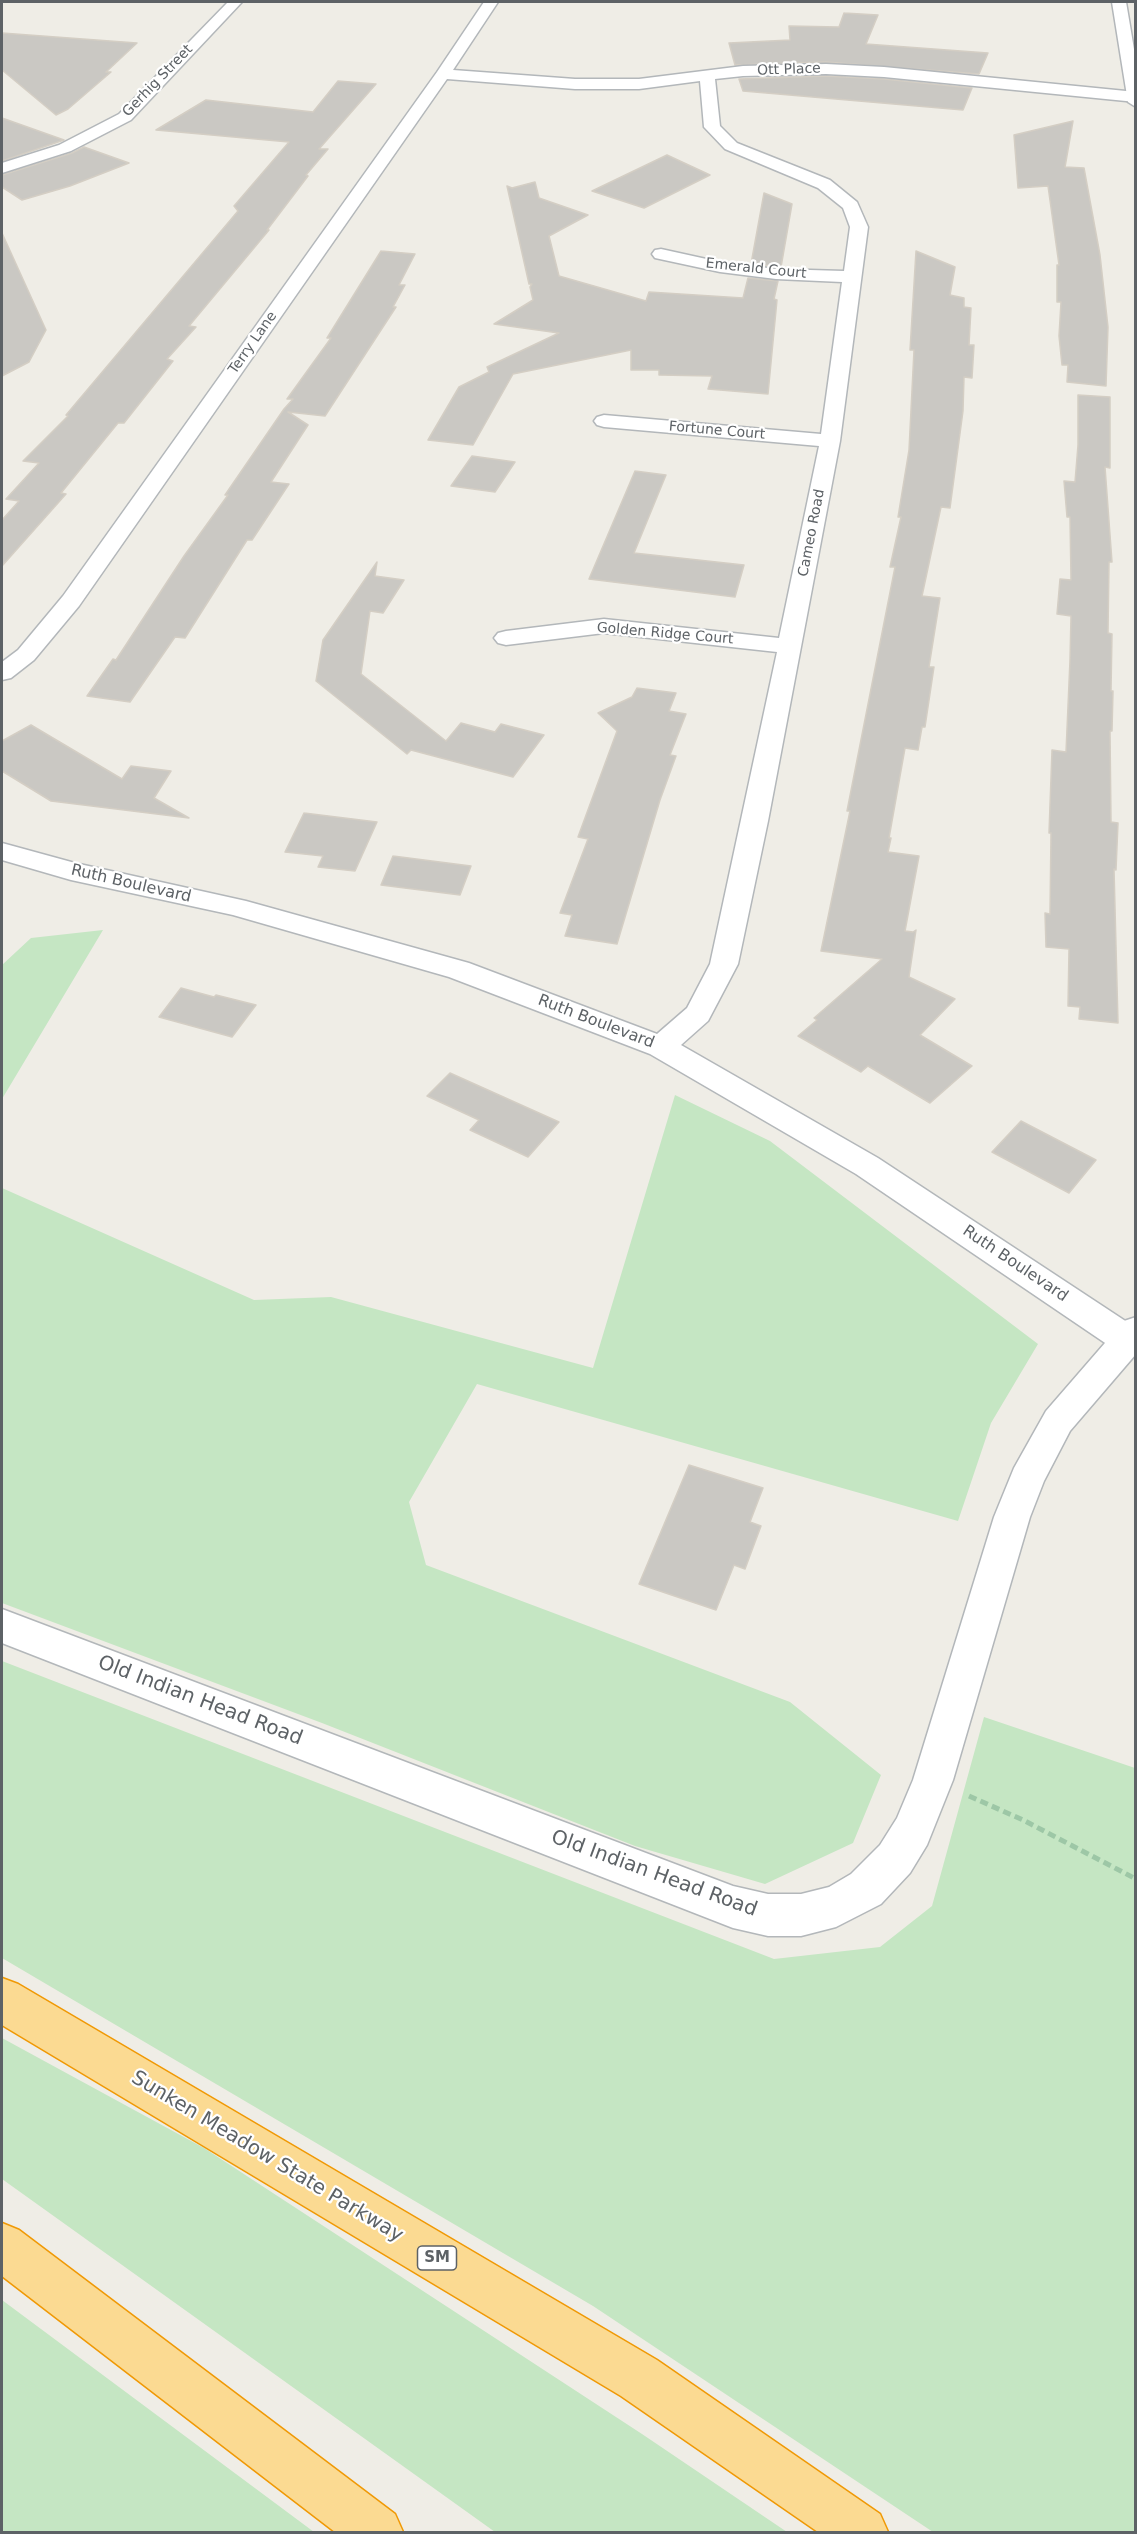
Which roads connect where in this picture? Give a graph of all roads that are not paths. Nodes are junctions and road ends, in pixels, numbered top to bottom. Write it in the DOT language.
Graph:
graph roads {
  1 [pos="235,2"];
  2 [pos="490,2"];
  3 [pos="1119,2"];
  4 [pos="443,74"];
  5 [pos="708,76"];
  6 [pos="1135,97"];
  7 [pos="1136,102"];
  8 [pos="2,168"];
  9 [pos="661,254"];
  10 [pos="852,277"];
  11 [pos="603,421"];
  12 [pos="830,441"];
  13 [pos="506,638"];
  14 [pos="789,646"];
  15 [pos="2,673"];
  16 [pos="2,851"];
  17 [pos="662,1047"];
  18 [pos="1131,1334"];
  19 [pos="2,1626"];
  20 [pos="2,2000"];
  21 [pos="2,2247"];
  22 [pos="377,2532"];
  23 [pos="862,2532"];
  1 -- 8 [label="street, Gerhig Street"];
  2 -- 4 [label="street, Terry Lane"];
  3 -- 6 [label="street"];
  4 -- 5 [label="street, Ott Place"];
  4 -- 15 [label="street, Terry Lane"];
  5 -- 6 [label="street, Ott Place"];
  5 -- 10 [label="street, Cameo Road"];
  6 -- 7 [label="street"];
  9 -- 10 [label="street, Emerald Court"];
  10 -- 12 [label="street, Cameo Road"];
  11 -- 12 [label="street, Fortune Court"];
  12 -- 14 [label="street, Cameo Road"];
  13 -- 14 [label="street, Golden Ridge Court"];
  14 -- 17 [label="street, Cameo Road"];
  16 -- 17 [label="street, Ruth Boulevard"];
  17 -- 18 [label="street, Ruth Boulevard"];
  18 -- 19 [label="street, Old Indian Head Road"];
  20 -- 23 [label="highway, Sunken Meadow State Parkway / SM"];
  21 -- 22 [label="highway"];
}
